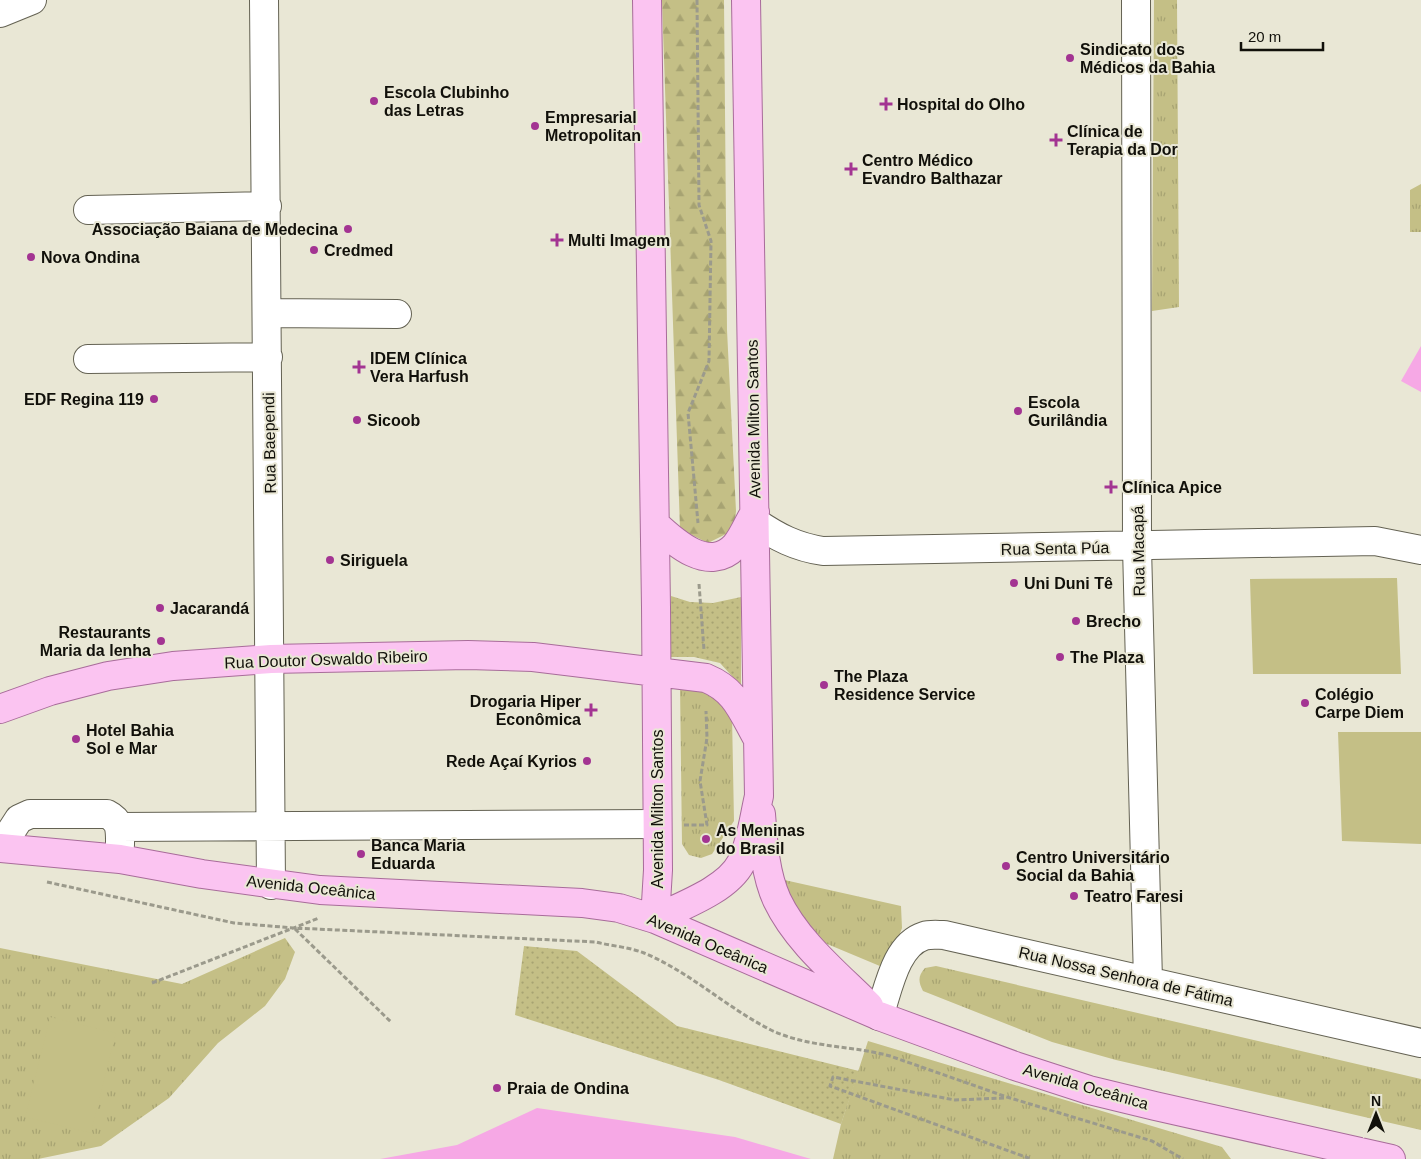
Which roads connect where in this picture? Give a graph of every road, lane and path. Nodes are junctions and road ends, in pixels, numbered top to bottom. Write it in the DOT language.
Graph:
graph roads {
  1 [pos="32,0"];
  2 [pos="264,0"];
  3 [pos="647,0"];
  4 [pos="697,0"];
  5 [pos="746,0"];
  6 [pos="1136,0"];
  7 [pos="0,13"];
  8 [pos="267,206"];
  9 [pos="88,210"];
  10 [pos="268,312"];
  11 [pos="397,314"];
  12 [pos="268,357"];
  13 [pos="88,359"];
  14 [pos="755,517"];
  15 [pos="655,524"];
  16 [pos="1138,547"];
  17 [pos="1421,550"];
  18 [pos="701,554"];
  19 [pos="271,659"];
  20 [pos="656,671"];
  21 [pos="706,678"];
  22 [pos="0,709"];
  23 [pos="758,739"];
  24 [pos="759,796"];
  25 [pos="658,824"];
  26 [pos="120,827"];
  27 [pos="272,827"];
  28 [pos="0,848"];
  29 [pos="120,859"];
  30 [pos="43,882"];
  31 [pos="271,885"];
  32 [pos="328,915"];
  33 [pos="655,919"];
  34 [pos="294,928"];
  35 [pos="1148,981"];
  36 [pos="152,983"];
  37 [pos="879,1016"];
  38 [pos="391,1022"];
  39 [pos="1421,1042"];
  40 [pos="1007,1097"];
  41 [pos="1031,1159"];
  42 [pos="1183,1159"];
  43 [pos="1391,1159"];
  1 -- 7 [label="street"];
  2 -- 8 [label="street, Rua Baependi"];
  3 -- 15 [label="main road, Avenida Milton Santos"];
  4 -- 18 [label="path"];
  5 -- 14 [label="main road, Avenida Milton Santos"];
  6 -- 16 [label="street, Rua Macapá"];
  8 -- 9 [label="street"];
  8 -- 10 [label="street, Rua Baependi"];
  10 -- 11 [label="street"];
  10 -- 12 [label="street, Rua Baependi"];
  12 -- 13 [label="street"];
  12 -- 19 [label="street, Rua Baependi"];
  14 -- 16 [label="street, Rua Senta Púa"];
  14 -- 18 [label="main road"];
  14 -- 23 [label="main road, Avenida Milton Santos"];
  15 -- 18 [label="main road"];
  15 -- 20 [label="main road, Avenida Milton Santos"];
  16 -- 17 [label="street, Rua Senta Púa"];
  16 -- 35 [label="street, Rua Macapá"];
  18 -- 21 [label="path"];
  19 -- 20 [label="main road, Rua Doutor Oswaldo Ribeiro"];
  19 -- 22 [label="main road, Rua Doutor Oswaldo Ribeiro"];
  19 -- 27 [label="street, Rua Baependi"];
  20 -- 21 [label="main road, Rua Doutor Oswaldo Ribeiro"];
  20 -- 25 [label="main road, Avenida Milton Santos"];
  21 -- 23 [label="main road"];
  21 -- 25 [label="path"];
  23 -- 24 [label="main road, Avenida Milton Santos"];
  24 -- 33 [label="main road, Avenida Milton Santos"];
  24 -- 37 [label="main road"];
  25 -- 27 [label="street"];
  25 -- 33 [label="main road, Avenida Milton Santos"];
  26 -- 27 [label="street"];
  26 -- 28 [label="street"];
  26 -- 29 [label="street"];
  27 -- 31 [label="street, Rua Baependi"];
  28 -- 29 [label="main road, Avenida Oceânica"];
  29 -- 31 [label="main road, Avenida Oceânica"];
  30 -- 34 [label="path"];
  31 -- 33 [label="main road, Avenida Oceânica"];
  32 -- 34 [label="path"];
  33 -- 37 [label="main road, Avenida Oceânica"];
  34 -- 36 [label="path"];
  34 -- 38 [label="path"];
  34 -- 40 [label="path"];
  35 -- 37 [label="street, Rua Nossa Senhora de Fátima"];
  35 -- 39 [label="street, Rua Nossa Senhora de Fátima"];
  37 -- 43 [label="main road, Avenida Oceânica"];
  40 -- 41 [label="path"];
  40 -- 42 [label="path"];
}
